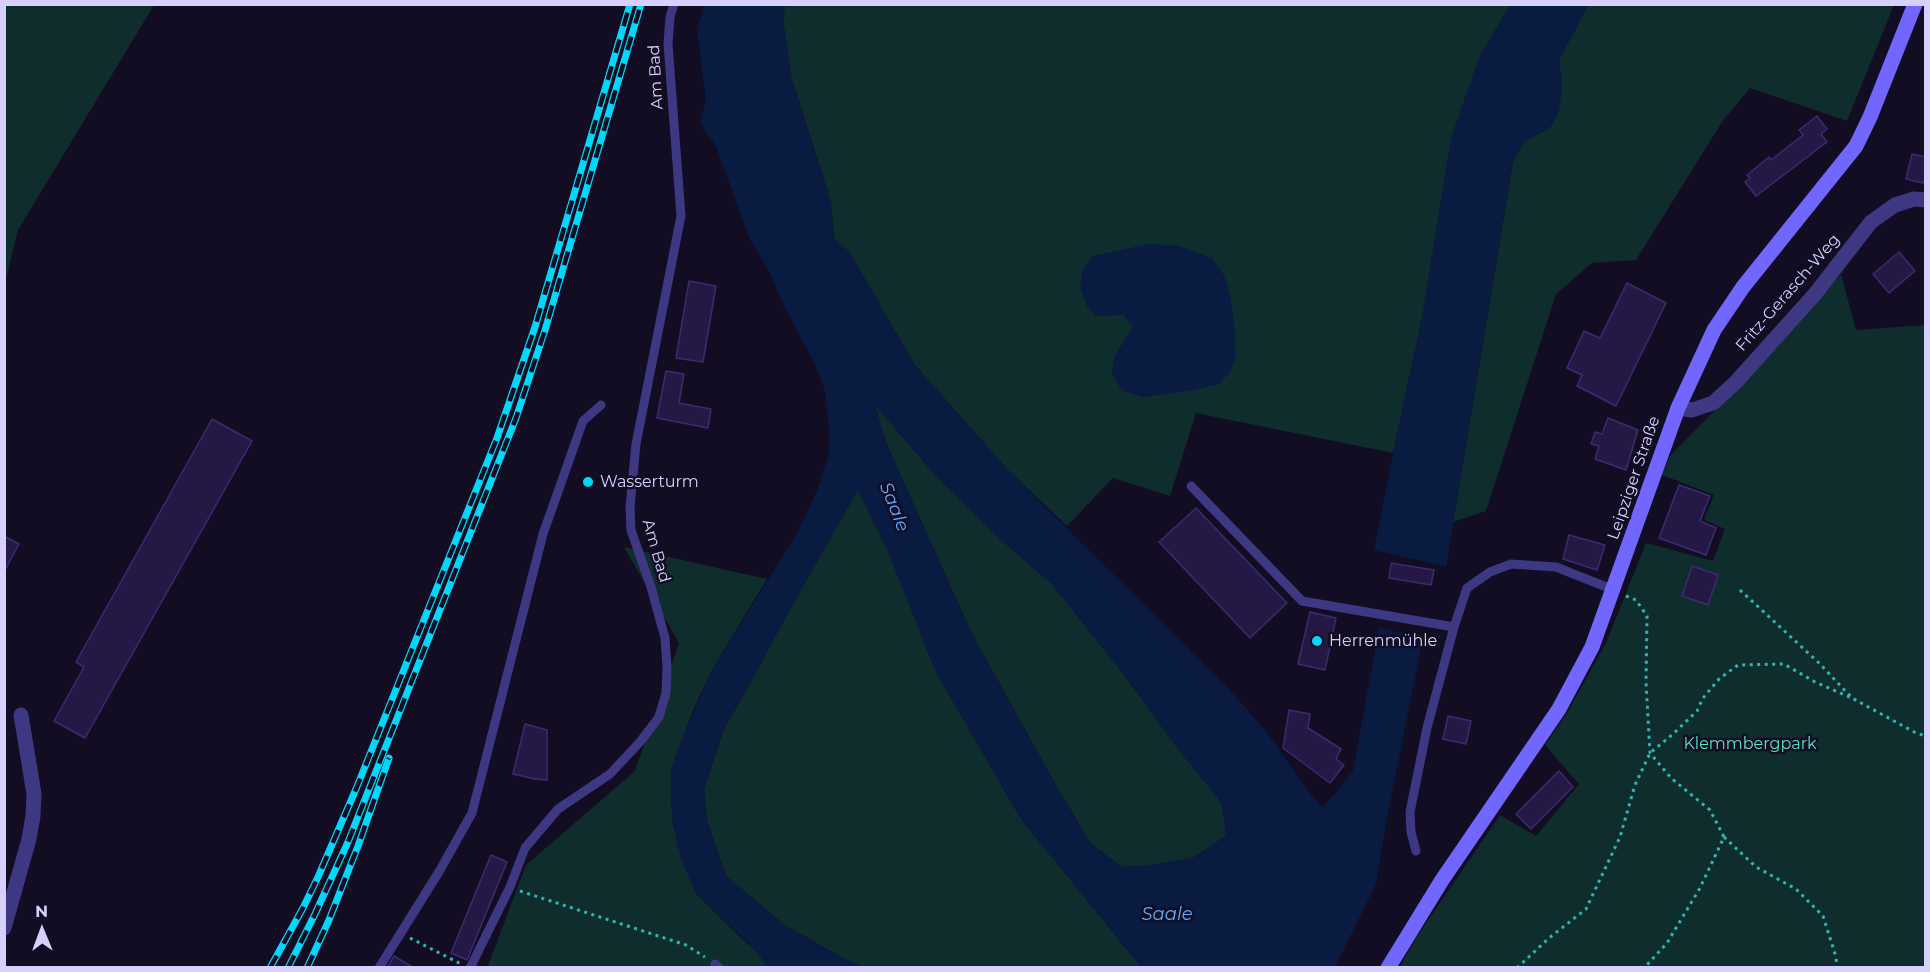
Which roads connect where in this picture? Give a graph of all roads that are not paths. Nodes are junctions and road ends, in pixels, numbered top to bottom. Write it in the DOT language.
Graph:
graph roads {
  1 [pos="674,4"];
  2 [pos="1915,4"];
  3 [pos="1926,200"];
  4 [pos="601,405"];
  5 [pos="1678,408"];
  6 [pos="1191,486"];
  7 [pos="1614,590"];
  8 [pos="1454,627"];
  9 [pos="21,715"];
  10 [pos="1416,851"];
  11 [pos="4,928"];
  12 [pos="379,968"];
  13 [pos="469,968"];
  14 [pos="1388,968"];
  1 -- 13 [label="lane, Am Bad"];
  2 -- 5 [label="street, Leipziger Straße"];
  3 -- 5 [label="street, Fritz-Gerasch-Weg"];
  4 -- 12 [label="lane"];
  5 -- 7 [label="street, Leipziger Straße"];
  6 -- 8 [label="lane"];
  7 -- 8 [label="lane"];
  7 -- 14 [label="street, Leipziger Straße"];
  8 -- 10 [label="lane"];
  9 -- 11 [label="street"];
}
